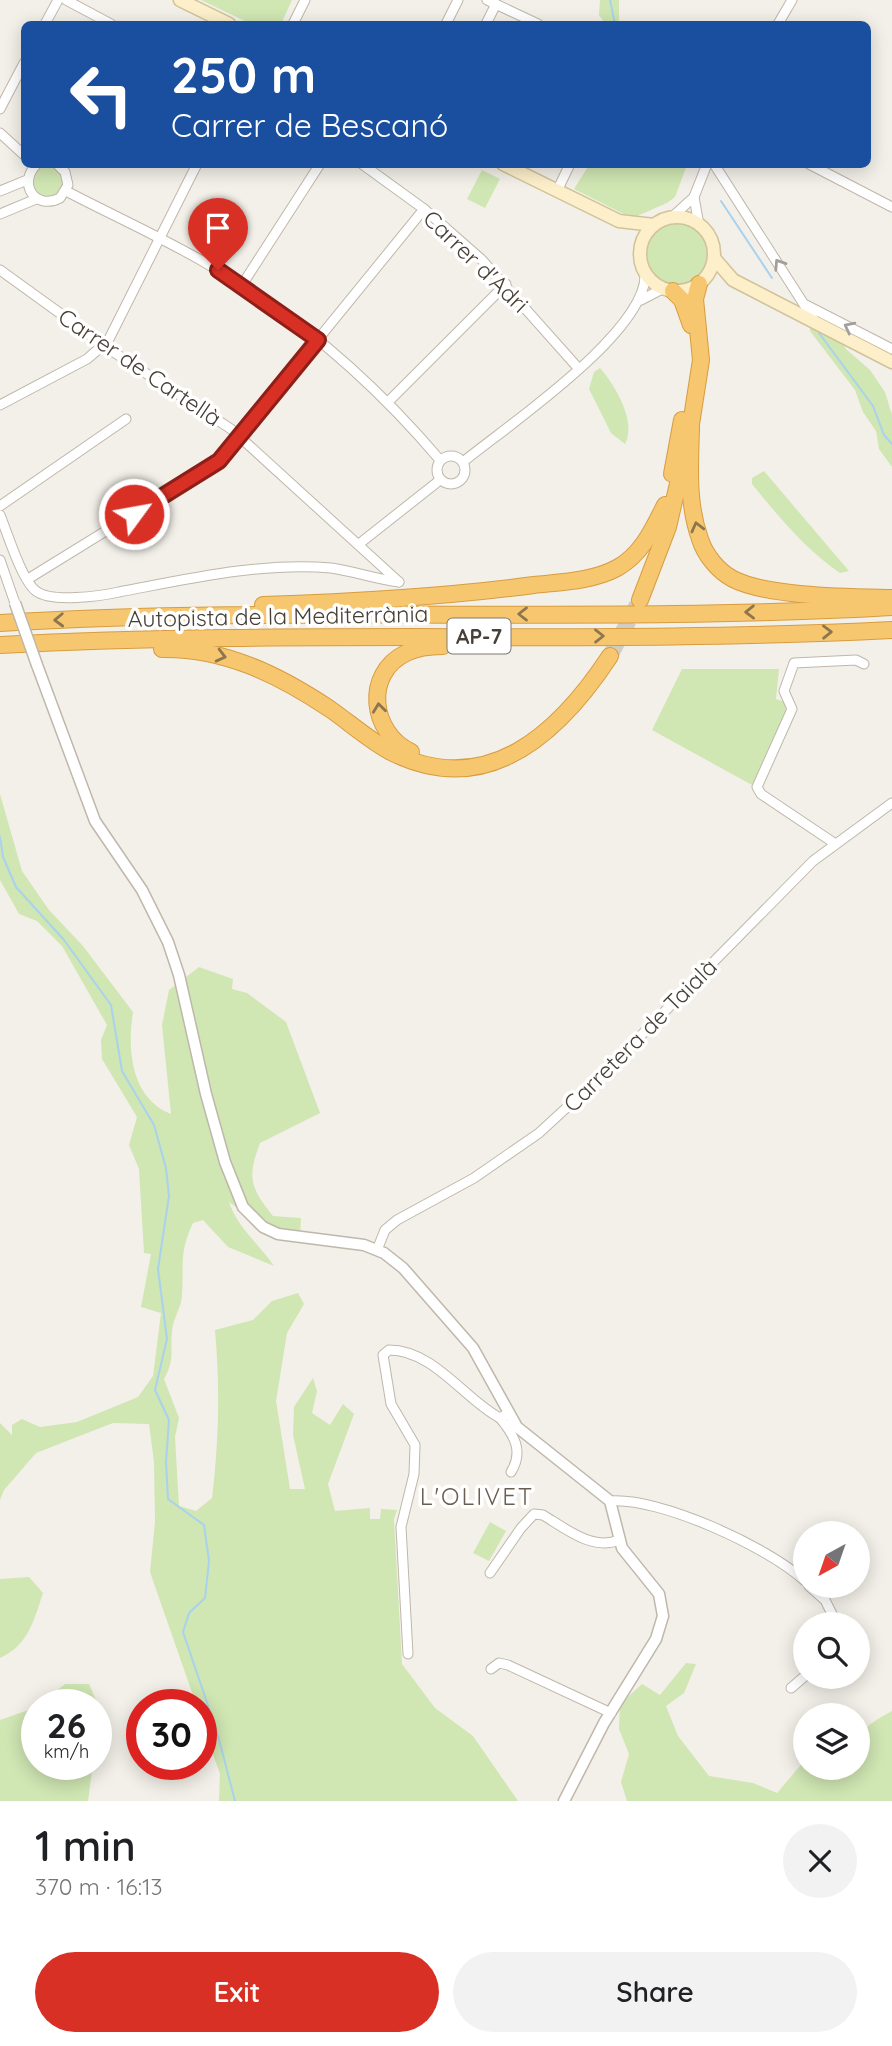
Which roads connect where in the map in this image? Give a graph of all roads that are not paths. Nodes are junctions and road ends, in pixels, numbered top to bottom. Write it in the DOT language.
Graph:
graph roads {
  1 [pos="58,0"];
  2 [pos="66,0"];
  3 [pos="180,0"];
  4 [pos="305,0"];
  5 [pos="458,0"];
  6 [pos="792,0"];
  7 [pos="492,2"];
  8 [pos="47,21"];
  9 [pos="105,21"];
  10 [pos="223,21"];
  11 [pos="294,21"];
  12 [pos="448,21"];
  13 [pos="487,21"];
  14 [pos="532,21"];
  15 [pos="780,21"];
  16 [pos="21,69"];
  17 [pos="0,109"];
  18 [pos="0,133"];
  19 [pos="21,152"];
  20 [pos="33,168"];
  21 [pos="67,168"];
  22 [pos="195,168"];
  23 [pos="317,168"];
  24 [pos="368,168"];
  25 [pos="511,168"];
  26 [pos="568,168"];
  27 [pos="705,168"];
  28 [pos="717,168"];
  29 [pos="817,168"];
  30 [pos="27,180"];
  31 [pos="0,191"];
  32 [pos="66,191"];
  33 [pos="558,191"];
  34 [pos="694,197"];
  35 [pos="36,199"];
  36 [pos="892,207"];
  37 [pos="424,209"];
  38 [pos="0,214"];
  39 [pos="671,218"];
  40 [pos="620,221"];
  41 [pos="654,225"];
  42 [pos="699,225"];
  43 [pos="160,238"];
  44 [pos="641,247"];
  45 [pos="713,258"];
  46 [pos="0,270"];
  47 [pos="645,272"];
  48 [pos="733,280"];
  49 [pos="701,282"];
  50 [pos="506,284"];
  51 [pos="242,285"];
  52 [pos="668,289"];
  53 [pos="641,300"];
  54 [pos="805,305"];
  55 [pos="815,322"];
  56 [pos="318,340"];
  57 [pos="104,345"];
  58 [pos="892,349"];
  59 [pos="892,362"];
  60 [pos="579,369"];
  61 [pos="388,402"];
  62 [pos="0,405"];
  63 [pos="127,419"];
  64 [pos="691,428"];
  65 [pos="240,436"];
  66 [pos="440,460"];
  67 [pos="463,462"];
  68 [pos="440,480"];
  69 [pos="666,505"];
  70 [pos="0,506"];
  71 [pos="0,514"];
  72 [pos="359,544"];
  73 [pos="0,560"];
  74 [pos="29,581"];
  75 [pos="892,597"];
  76 [pos="15,603"];
  77 [pos="892,607"];
  78 [pos="117,618"];
  79 [pos="0,623"];
  80 [pos="892,630"];
  81 [pos="568,636"];
  82 [pos="66,642"];
  83 [pos="0,645"];
  84 [pos="864,664"];
  85 [pos="892,803"];
  86 [pos="834,843"];
  87 [pos="377,1250"];
  88 [pos="500,1415"];
  89 [pos="511,1472"];
  90 [pos="610,1501"];
  91 [pos="619,1540"];
  92 [pos="793,1570"];
  93 [pos="490,1573"];
  94 [pos="408,1654"];
  95 [pos="491,1669"];
  96 [pos="611,1713"];
  97 [pos="564,1801"];
  1 -- 8 [label="street"];
  2 -- 9 [label="street"];
  3 -- 10 [label="main road"];
  4 -- 11 [label="street"];
  5 -- 12 [label="street"];
  6 -- 15 [label="street"];
  7 -- 13 [label="street"];
  7 -- 14 [label="street"];
  16 -- 17 [label="street"];
  18 -- 19 [label="street"];
  20 -- 30 [label="street"];
  21 -- 32 [label="street"];
  22 -- 43 [label="street"];
  23 -- 51 [label="street"];
  24 -- 37 [label="street, Carrer d'Adri"];
  25 -- 33 [label="main road"];
  26 -- 33 [label="street"];
  27 -- 34 [label="street"];
  54 -- 28 [label="street, one-way"];
  29 -- 36 [label="street"];
  30 -- 31 [label="street"];
  30 -- 35 [label="street"];
  32 -- 35 [label="street"];
  32 -- 43 [label="street"];
  33 -- 40 [label="main road"];
  34 -- 39 [label="street"];
  34 -- 42 [label="street"];
  35 -- 38 [label="street"];
  37 -- 50 [label="street, Carrer d'Adri"];
  37 -- 56 [label="street"];
  39 -- 41 [label="main road"];
  39 -- 42 [label="main road"];
  40 -- 41 [label="main road"];
  40 -- 44 [label="main road"];
  41 -- 44 [label="main road"];
  42 -- 45 [label="main road"];
  43 -- 51 [label="street"];
  43 -- 57 [label="street"];
  44 -- 47 [label="main road"];
  45 -- 48 [label="main road"];
  45 -- 49 [label="main road"];
  46 -- 57 [label="street, Carrer de Cartellà"];
  47 -- 52 [label="main road"];
  47 -- 53 [label="street"];
  48 -- 49 [label="main road"];
  48 -- 55 [label="main road"];
  49 -- 52 [label="main road"];
  49 -- 64 [label="highway"];
  50 -- 60 [label="street, Carrer d'Adri"];
  50 -- 61 [label="street"];
  51 -- 56 [label="street"];
  52 -- 53 [label="street"];
  52 -- 69 [label="highway"];
  53 -- 60 [label="street"];
  54 -- 55 [label="street"];
  58 -- 54 [label="street, one-way"];
  55 -- 59 [label="main road"];
  56 -- 61 [label="street"];
  56 -- 65 [label="street"];
  57 -- 62 [label="street"];
  57 -- 65 [label="street, Carrer de Cartellà"];
  60 -- 67 [label="street"];
  61 -- 66 [label="street"];
  63 -- 70 [label="street"];
  64 -- 69 [label="highway"];
  75 -- 64 [label="highway, one-way"];
  65 -- 72 [label="street, Carrer de Cartellà"];
  65 -- 74 [label="street"];
  66 -- 67 [label="street"];
  66 -- 68 [label="street"];
  67 -- 68 [label="street"];
  68 -- 72 [label="street"];
  69 -- 78 [label="highway"];
  71 -- 74 [label="street"];
  72 -- 74 [label="street, Carrer de Cartellà"];
  73 -- 76 [label="street"];
  76 -- 87 [label="street, bridge"];
  77 -- 78 [label="highway, Autopista de la Mediterrània / AP-7, one-way"];
  78 -- 79 [label="highway, Autopista de la Mediterrània / AP-7, one-way"];
  81 -- 80 [label="highway, Autopista de la Mediterrània / AP-7, one-way"];
  81 -- 82 [label="highway, Autopista de la Mediterrània / AP-7"];
  82 -- 81 [label="highway, one-way"];
  82 -- 83 [label="highway, Autopista de la Mediterrània / AP-7"];
  84 -- 86 [label="street"];
  85 -- 86 [label="street, Carretera de Taialà"];
  86 -- 87 [label="street, Carretera de Taialà"];
  87 -- 88 [label="street"];
  88 -- 89 [label="street"];
  88 -- 90 [label="street"];
  88 -- 94 [label="street"];
  90 -- 91 [label="street"];
  90 -- 92 [label="street"];
  91 -- 93 [label="street"];
  91 -- 96 [label="street"];
  95 -- 96 [label="street"];
  96 -- 97 [label="street"];
}
